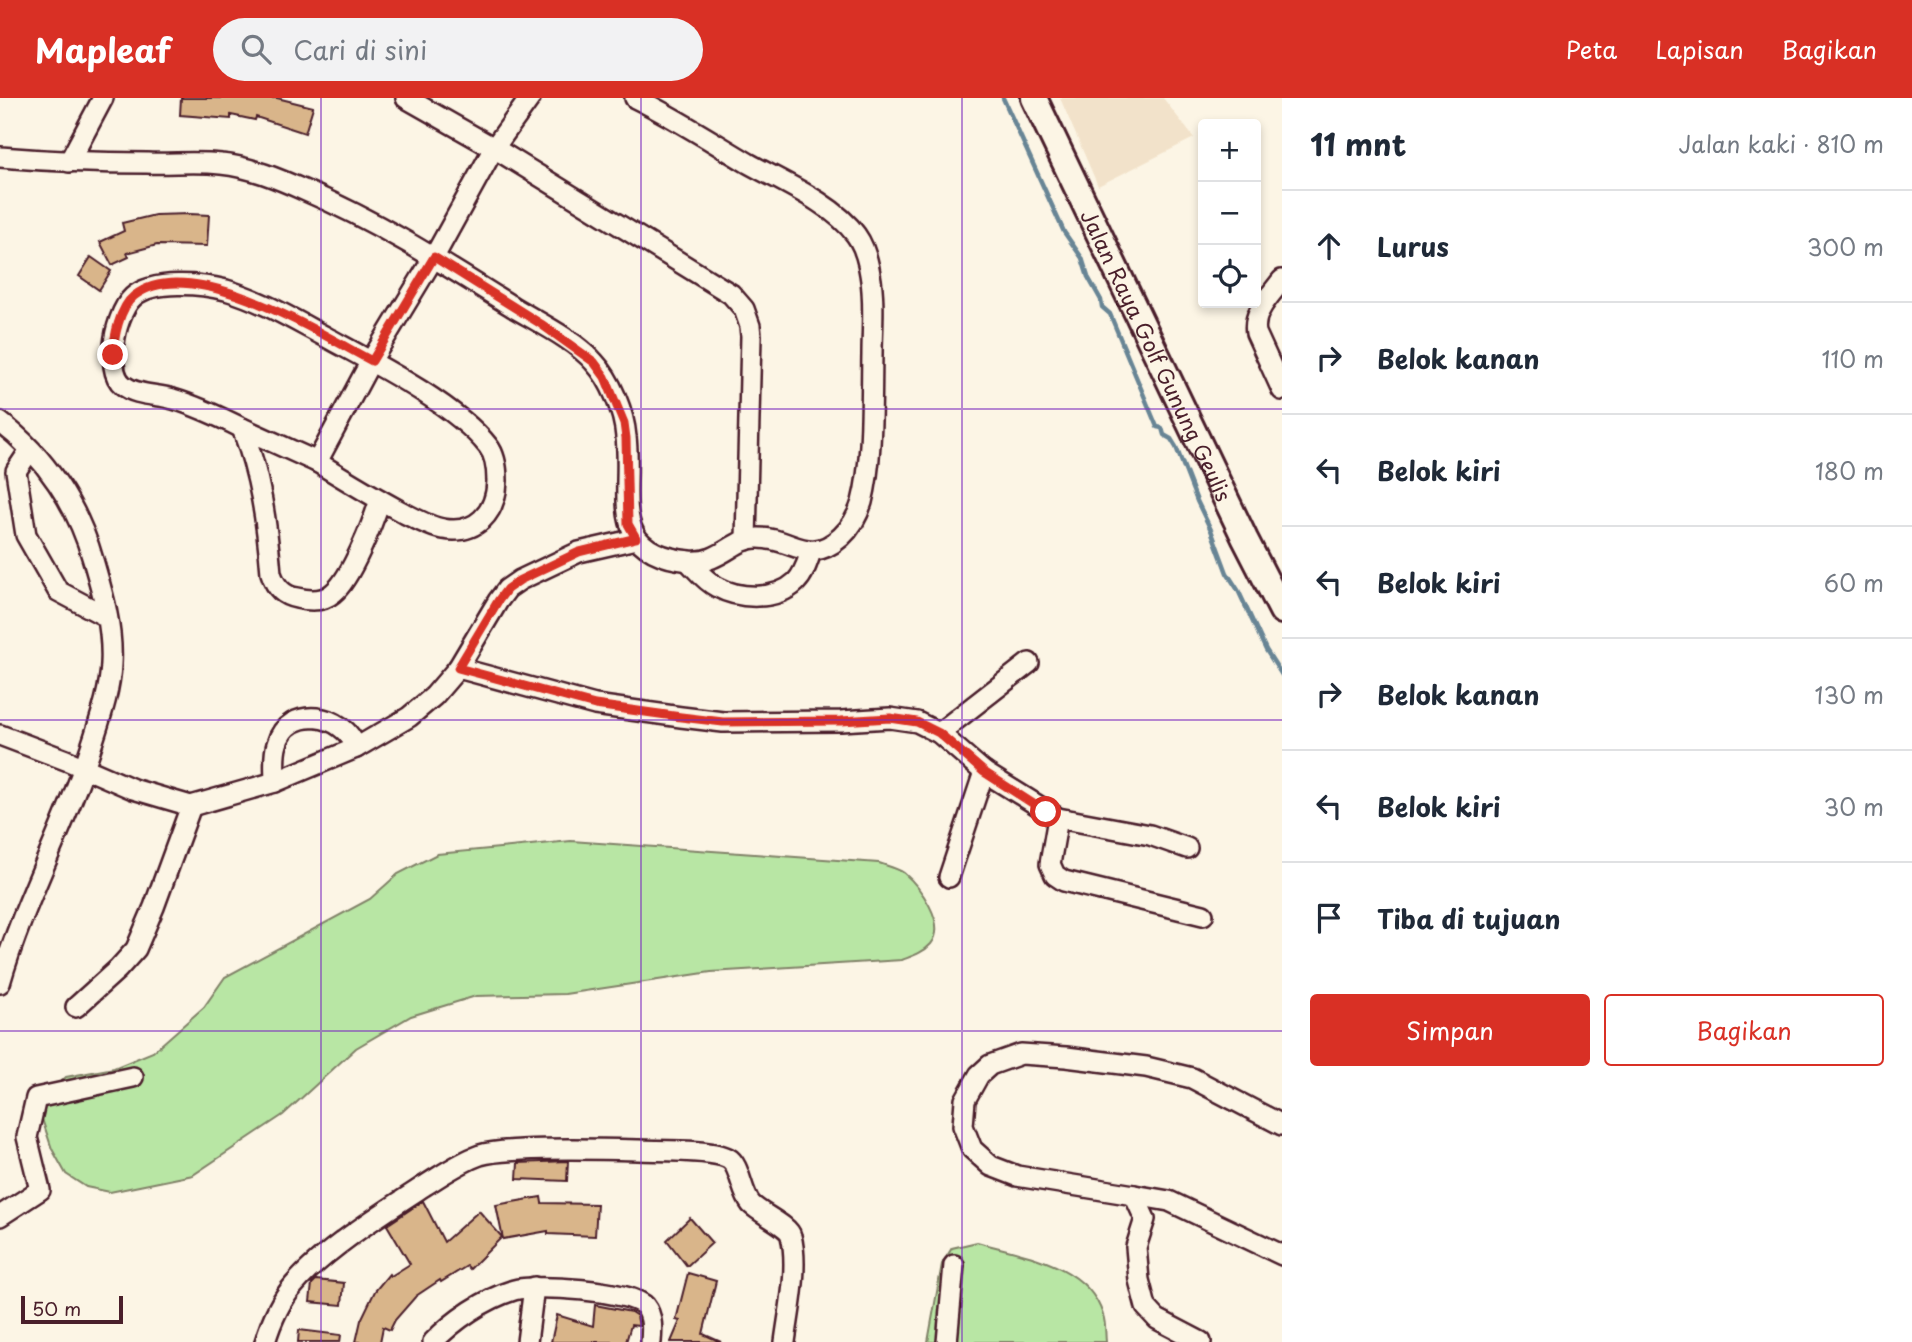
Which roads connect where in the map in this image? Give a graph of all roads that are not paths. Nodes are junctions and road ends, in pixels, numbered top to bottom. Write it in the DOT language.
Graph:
graph roads {
  1 [pos="103,98"];
  2 [pos="406,98"];
  3 [pos="530,98"];
  4 [pos="635,98"];
  5 [pos="1034,98"];
  6 [pos="494,148"];
  7 [pos="0,157"];
  8 [pos="69,162"];
  9 [pos="434,257"];
  10 [pos="1282,280"];
  11 [pos="372,361"];
  12 [pos="1282,390"];
  13 [pos="0,422"];
  14 [pos="242,428"];
  15 [pos="30,450"];
  16 [pos="317,462"];
  17 [pos="380,500"];
  18 [pos="636,538"];
  19 [pos="746,540"];
  20 [pos="811,552"];
  21 [pos="688,561"];
  22 [pos="1282,611"];
  23 [pos="107,617"];
  24 [pos="1029,663"];
  25 [pos="458,668"];
  26 [pos="939,733"];
  27 [pos="0,735"];
  28 [pos="356,748"];
  29 [pos="85,769"];
  30 [pos="984,772"];
  31 [pos="275,782"];
  32 [pos="191,806"];
  33 [pos="1058,818"];
  34 [pos="1187,848"];
  35 [pos="949,877"];
  36 [pos="1203,915"];
  37 [pos="0,983"];
  38 [pos="76,1007"];
  39 [pos="133,1077"];
  40 [pos="1282,1125"];
  41 [pos="1134,1195"];
  42 [pos="1169,1201"];
  43 [pos="0,1216"];
  44 [pos="1145,1219"];
  45 [pos="1282,1255"];
  46 [pos="954,1265"];
  47 [pos="534,1287"];
  48 [pos="265,1342"];
  49 [pos="433,1342"];
  50 [pos="527,1342"];
  51 [pos="651,1342"];
  52 [pos="785,1342"];
  53 [pos="947,1342"];
  54 [pos="1201,1342"];
  1 -- 8 [label="street"];
  2 -- 6 [label="street"];
  3 -- 6 [label="street"];
  4 -- 20 [label="street"];
  5 -- 22 [label="main road, Jalan Raya Golf Gunung Geulis"];
  6 -- 9 [label="street"];
  6 -- 19 [label="street"];
  7 -- 8 [label="street"];
  8 -- 9 [label="street"];
  9 -- 11 [label="street"];
  9 -- 18 [label="street"];
  10 -- 12 [label="street"];
  11 -- 14 [label="street"];
  11 -- 16 [label="street"];
  11 -- 17 [label="street"];
  13 -- 15 [label="street"];
  14 -- 16 [label="street"];
  14 -- 17 [label="street"];
  15 -- 23 [label="street"];
  15 -- 23 [label="street"];
  16 -- 17 [label="street"];
  18 -- 21 [label="street"];
  18 -- 25 [label="street"];
  19 -- 20 [label="street"];
  19 -- 21 [label="street"];
  20 -- 21 [label="street"];
  23 -- 29 [label="street"];
  24 -- 26 [label="street"];
  25 -- 26 [label="street"];
  25 -- 28 [label="street"];
  26 -- 30 [label="street"];
  27 -- 29 [label="street"];
  28 -- 31 [label="street"];
  28 -- 31 [label="street"];
  29 -- 32 [label="street"];
  29 -- 37 [label="street"];
  30 -- 33 [label="street"];
  30 -- 35 [label="street"];
  31 -- 32 [label="street"];
  32 -- 38 [label="street"];
  33 -- 34 [label="street"];
  33 -- 36 [label="street"];
  39 -- 43 [label="street"];
  40 -- 41 [label="street"];
  41 -- 42 [label="street"];
  41 -- 44 [label="street"];
  42 -- 44 [label="street"];
  42 -- 45 [label="street"];
  44 -- 54 [label="street"];
  46 -- 53 [label="street"];
  47 -- 49 [label="street"];
  47 -- 50 [label="street"];
  47 -- 51 [label="street"];
  48 -- 52 [label="street"];
}
